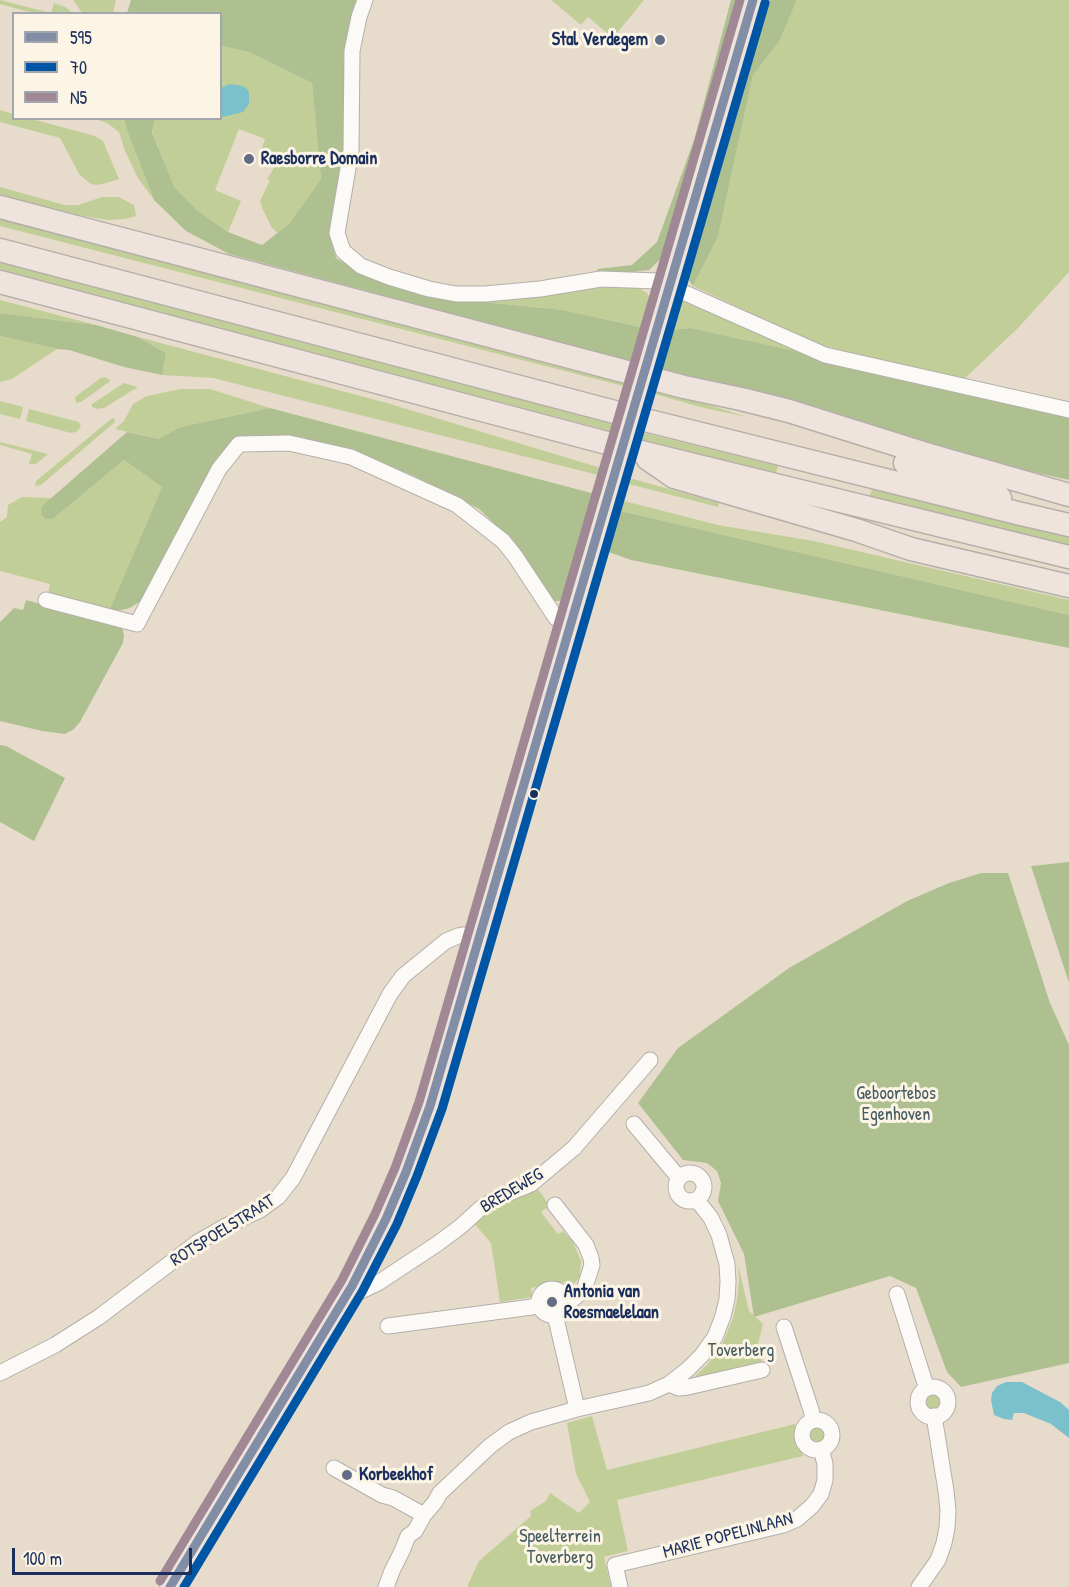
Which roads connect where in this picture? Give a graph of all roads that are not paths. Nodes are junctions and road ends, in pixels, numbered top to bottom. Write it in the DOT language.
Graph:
graph roads {
  1 [pos="365,0"];
  2 [pos="753,0"];
  3 [pos="0,207"];
  4 [pos="0,250"];
  5 [pos="0,282"];
  6 [pos="669,287"];
  7 [pos="684,387"];
  8 [pos="1069,410"];
  9 [pos="637,451"];
  10 [pos="1069,495"];
  11 [pos="1017,513"];
  12 [pos="1069,525"];
  13 [pos="1069,557"];
  14 [pos="1069,586"];
  15 [pos="46,600"];
  16 [pos="561,620"];
  17 [pos="479,938"];
  18 [pos="650,1060"];
  19 [pos="634,1124"];
  20 [pos="679,1178"];
  21 [pos="698,1200"];
  22 [pos="555,1205"];
  23 [pos="352,1286"];
  24 [pos="897,1294"];
  25 [pos="565,1301"];
  26 [pos="539,1304"];
  27 [pos="554,1315"];
  28 [pos="388,1326"];
  29 [pos="784,1327"];
  30 [pos="762,1370"];
  31 [pos="0,1373"];
  32 [pos="669,1384"];
  33 [pos="928,1387"];
  34 [pos="578,1409"];
  35 [pos="934,1416"];
  36 [pos="812,1421"];
  37 [pos="821,1449"];
  38 [pos="334,1468"];
  39 [pos="424,1515"];
  40 [pos="170,1587"];
  41 [pos="386,1587"];
  42 [pos="620,1587"];
  43 [pos="919,1587"];
  1 -- 6 [label="street"];
  2 -- 6 [label="main road"];
  3 -- 7 [label="highway"];
  4 -- 11 [label="highway"];
  5 -- 9 [label="highway"];
  6 -- 8 [label="street"];
  6 -- 17 [label="main road, bridge"];
  7 -- 10 [label="highway"];
  7 -- 11 [label="highway"];
  9 -- 13 [label="highway"];
  9 -- 14 [label="highway"];
  11 -- 12 [label="highway"];
  15 -- 16 [label="street"];
  17 -- 23 [label="main road"];
  17 -- 31 [label="street, ROTSPOELSTRAAT"];
  18 -- 23 [label="street, BREDEWEG"];
  19 -- 20 [label="street"];
  20 -- 21 [label="street"];
  20 -- 21 [label="street"];
  21 -- 32 [label="street"];
  22 -- 25 [label="street"];
  23 -- 40 [label="main road"];
  24 -- 33 [label="street"];
  25 -- 26 [label="street"];
  25 -- 27 [label="street"];
  26 -- 27 [label="street"];
  26 -- 28 [label="street"];
  27 -- 34 [label="street"];
  29 -- 36 [label="street"];
  30 -- 32 [label="street"];
  32 -- 34 [label="street"];
  33 -- 35 [label="street"];
  33 -- 35 [label="street"];
  34 -- 39 [label="street"];
  35 -- 43 [label="street"];
  36 -- 37 [label="street"];
  36 -- 37 [label="street, MARIE POPELINLAAN"];
  37 -- 42 [label="street, MARIE POPELINLAAN"];
  38 -- 39 [label="street"];
  39 -- 41 [label="street"];
}
